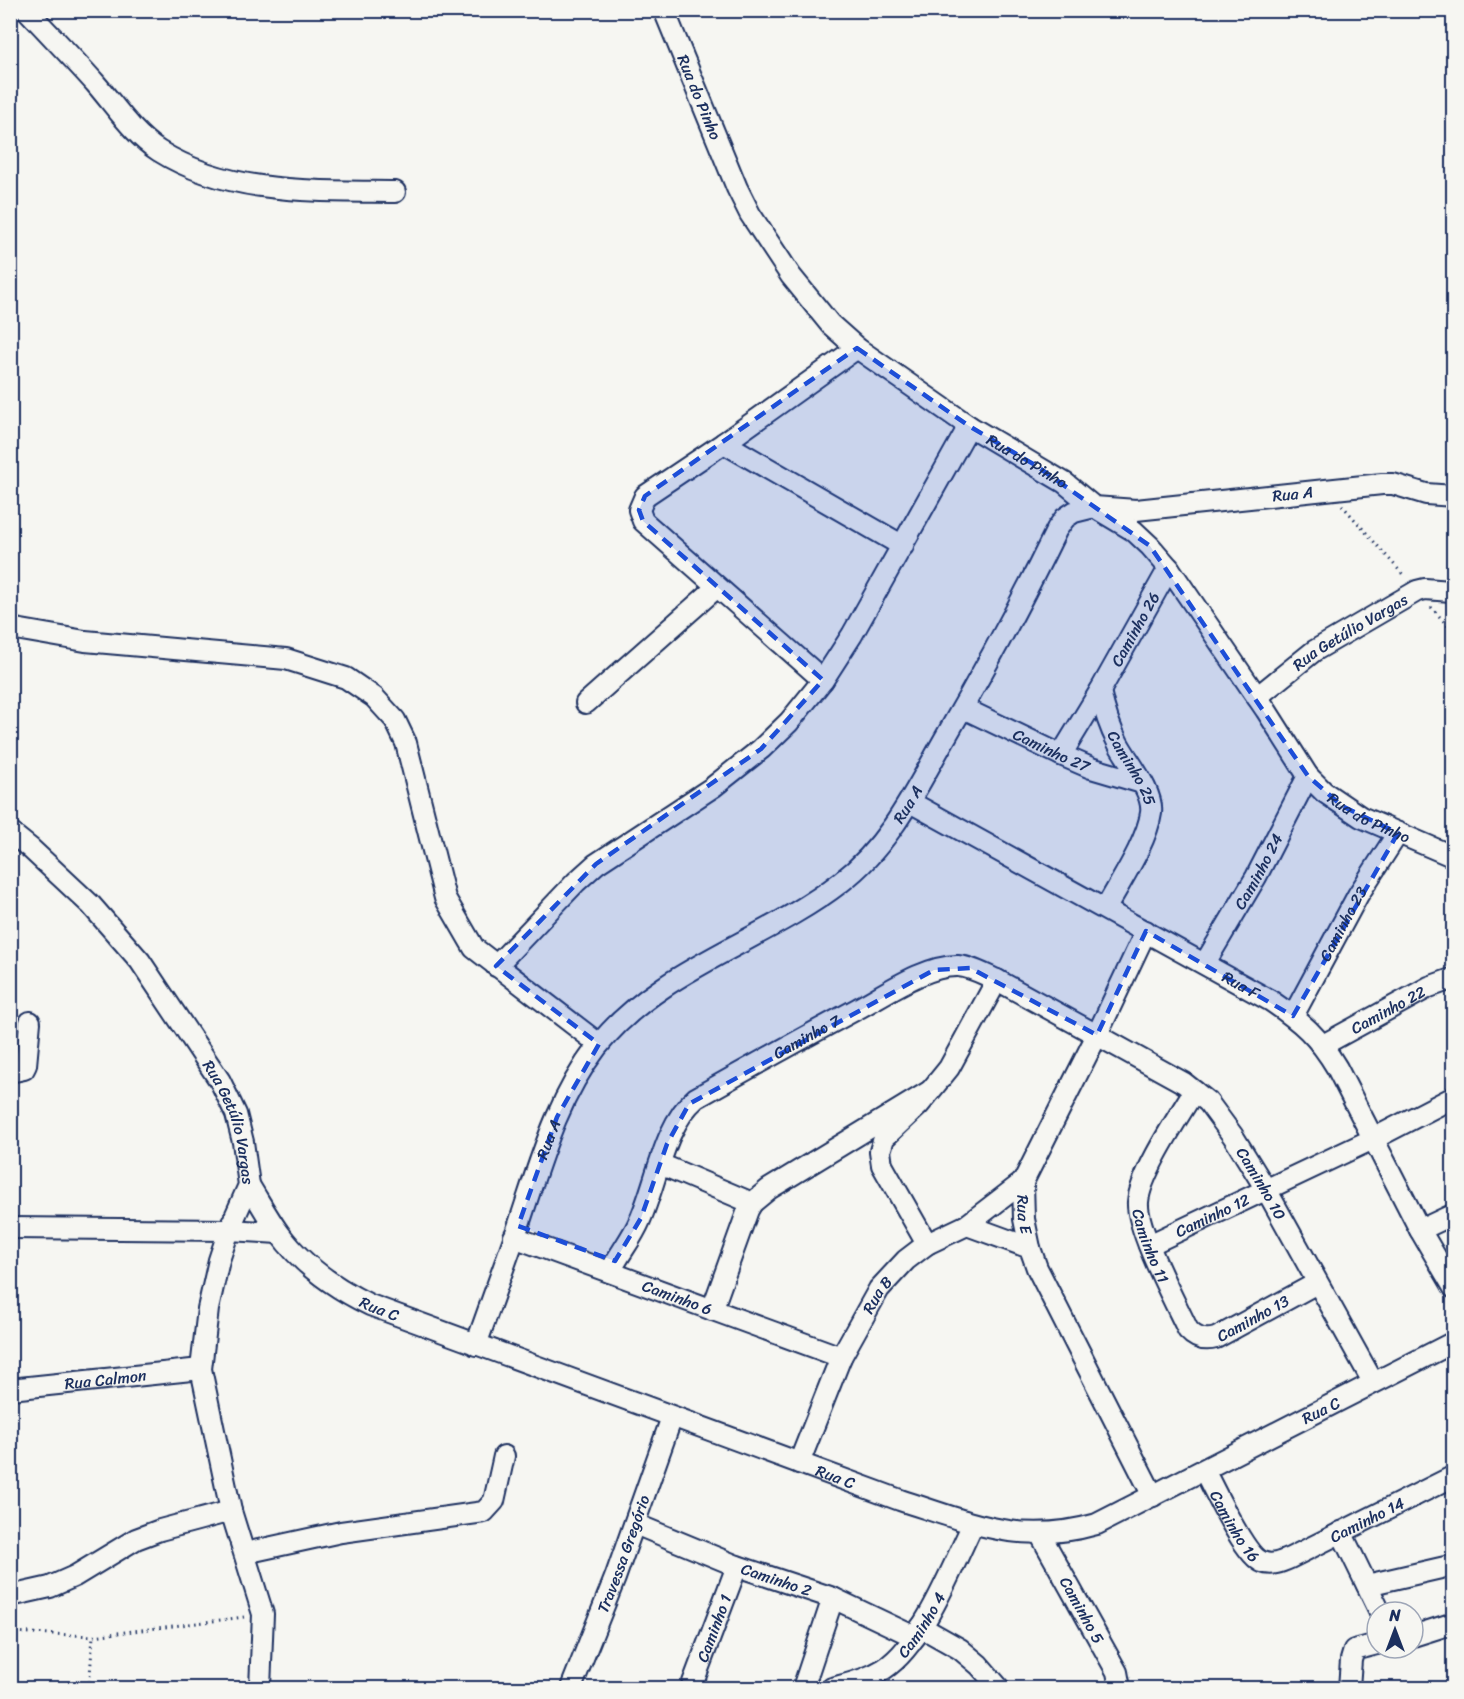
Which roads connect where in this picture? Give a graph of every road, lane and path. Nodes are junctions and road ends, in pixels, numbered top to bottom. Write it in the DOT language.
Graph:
graph roads {
  1 [pos="27,10"];
  2 [pos="664,10"];
  3 [pos="395,192"];
  4 [pos="857,348"];
  5 [pos="969,426"];
  6 [pos="724,443"];
  7 [pos="1328,489"];
  8 [pos="1454,496"];
  9 [pos="1094,507"];
  10 [pos="903,546"];
  11 [pos="1169,568"];
  12 [pos="717,587"];
  13 [pos="1417,591"];
  14 [pos="1451,591"];
  15 [pos="10,628"];
  16 [pos="1454,633"];
  17 [pos="822,680"];
  18 [pos="1100,691"];
  19 [pos="1257,697"];
  20 [pos="586,703"];
  21 [pos="963,708"];
  22 [pos="1061,755"];
  23 [pos="1308,776"];
  24 [pos="1142,783"];
  25 [pos="910,802"];
  26 [pos="10,832"];
  27 [pos="1398,833"];
  28 [pos="1454,857"];
  29 [pos="1106,908"];
  30 [pos="1146,931"];
  31 [pos="1205,963"];
  32 [pos="496,966"];
  33 [pos="1454,978"];
  34 [pos="997,980"];
  35 [pos="1293,1016"];
  36 [pos="30,1022"];
  37 [pos="1097,1035"];
  38 [pos="599,1044"];
  39 [pos="1323,1045"];
  40 [pos="10,1072"];
  41 [pos="930,1091"];
  42 [pos="1194,1091"];
  43 [pos="1454,1097"];
  44 [pos="1373,1140"];
  45 [pos="660,1164"];
  46 [pos="1023,1182"];
  47 [pos="249,1185"];
  48 [pos="1267,1191"];
  49 [pos="752,1203"];
  50 [pos="1454,1214"];
  51 [pos="967,1225"];
  52 [pos="10,1227"];
  53 [pos="229,1230"];
  54 [pos="1420,1230"];
  55 [pos="516,1231"];
  56 [pos="278,1233"];
  57 [pos="927,1244"];
  58 [pos="1149,1245"];
  59 [pos="1030,1248"];
  60 [pos="613,1267"];
  61 [pos="1317,1282"];
  62 [pos="1454,1288"];
  63 [pos="712,1310"];
  64 [pos="1188,1330"];
  65 [pos="1454,1342"];
  66 [pos="476,1345"];
  67 [pos="841,1357"];
  68 [pos="201,1369"];
  69 [pos="1373,1382"];
  70 [pos="10,1389"];
  71 [pos="672,1417"];
  72 [pos="504,1456"];
  73 [pos="799,1463"];
  74 [pos="1204,1470"];
  75 [pos="1454,1476"];
  76 [pos="1153,1496"];
  77 [pos="231,1511"];
  78 [pos="635,1524"];
  79 [pos="973,1524"];
  80 [pos="1341,1532"];
  81 [pos="1040,1534"];
  82 [pos="245,1553"];
  83 [pos="1279,1563"];
  84 [pos="1454,1565"];
  85 [pos="737,1566"];
  86 [pos="1367,1585"];
  87 [pos="10,1596"];
  88 [pos="833,1598"];
  89 [pos="1374,1600"];
  90 [pos="263,1614"];
  91 [pos="1454,1623"];
  92 [pos="10,1632"];
  93 [pos="918,1632"];
  94 [pos="1425,1632"];
  95 [pos="93,1636"];
  96 [pos="1365,1647"];
  97 [pos="89,1689"];
  98 [pos="260,1689"];
  99 [pos="571,1689"];
  100 [pos="691,1689"];
  101 [pos="803,1689"];
  102 [pos="832,1689"];
  103 [pos="999,1689"];
  104 [pos="1120,1689"];
  105 [pos="1349,1689"];
  1 -- 3 [label="street"];
  2 -- 4 [label="street, Rua do Pinho"];
  4 -- 5 [label="street, Rua do Pinho"];
  4 -- 6 [label="street"];
  5 -- 9 [label="street, Rua do Pinho"];
  5 -- 10 [label="street"];
  6 -- 10 [label="street"];
  6 -- 12 [label="street"];
  7 -- 8 [label="street, Rua A"];
  7 -- 9 [label="street, Rua A"];
  7 -- 13 [label="path"];
  9 -- 11 [label="street, Rua do Pinho"];
  9 -- 21 [label="street, Rua A"];
  10 -- 17 [label="street"];
  11 -- 18 [label="street, Caminho 26"];
  11 -- 19 [label="street, Rua do Pinho"];
  12 -- 17 [label="street"];
  12 -- 20 [label="street"];
  13 -- 14 [label="street, Rua Getúlio Vargas"];
  13 -- 16 [label="path"];
  13 -- 19 [label="street, Rua Getúlio Vargas"];
  15 -- 32 [label="street"];
  17 -- 32 [label="street"];
  18 -- 22 [label="street, Caminho 26"];
  18 -- 24 [label="street, Caminho 25"];
  19 -- 23 [label="street, Rua do Pinho"];
  21 -- 22 [label="street, Caminho 27"];
  21 -- 25 [label="street, Rua A"];
  22 -- 24 [label="street, Caminho 27"];
  23 -- 27 [label="street, Rua do Pinho"];
  23 -- 31 [label="street, Caminho 24"];
  24 -- 29 [label="street, Caminho 25"];
  25 -- 29 [label="street, Rua F"];
  25 -- 38 [label="street, Rua A"];
  26 -- 47 [label="street, Rua Getúlio Vargas"];
  27 -- 28 [label="street, Rua do Pinho"];
  27 -- 35 [label="street, Caminho 23"];
  29 -- 30 [label="street, Rua F"];
  30 -- 31 [label="street, Rua F"];
  30 -- 37 [label="street, Rua E"];
  31 -- 35 [label="street, Rua F"];
  32 -- 38 [label="street"];
  33 -- 39 [label="street, Caminho 22"];
  34 -- 37 [label="street, Caminho 7"];
  34 -- 41 [label="street"];
  34 -- 45 [label="street, Caminho 7"];
  35 -- 39 [label="street, Rua F"];
  36 -- 40 [label="street"];
  37 -- 42 [label="street, Caminho 10"];
  37 -- 46 [label="street, Rua E"];
  38 -- 55 [label="street, Rua A"];
  39 -- 44 [label="street, Rua F"];
  41 -- 49 [label="street"];
  41 -- 57 [label="street"];
  42 -- 48 [label="street, Caminho 10"];
  42 -- 58 [label="street, Caminho 11"];
  43 -- 44 [label="street, Caminho 12"];
  44 -- 48 [label="street, Caminho 12"];
  44 -- 54 [label="street, Rua F"];
  45 -- 49 [label="street"];
  45 -- 60 [label="street, Caminho 7"];
  46 -- 51 [label="street, Rua B"];
  46 -- 59 [label="street, Rua E"];
  47 -- 53 [label="street, Rua Getúlio Vargas"];
  47 -- 56 [label="street, Rua C"];
  48 -- 58 [label="street, Caminho 12"];
  48 -- 61 [label="street, Caminho 10"];
  49 -- 63 [label="street"];
  50 -- 54 [label="street"];
  51 -- 57 [label="street, Rua B"];
  51 -- 59 [label="street"];
  52 -- 53 [label="street"];
  53 -- 56 [label="street"];
  53 -- 68 [label="street, Rua Getúlio Vargas"];
  54 -- 62 [label="street, Rua F"];
  55 -- 60 [label="street, Caminho 6"];
  55 -- 66 [label="street, Rua A"];
  56 -- 66 [label="street, Rua C"];
  57 -- 67 [label="street, Rua B"];
  58 -- 64 [label="street, Caminho 11"];
  59 -- 76 [label="street, Rua E"];
  60 -- 63 [label="street, Caminho 6"];
  61 -- 64 [label="street, Caminho 13"];
  61 -- 69 [label="street, Caminho 10"];
  63 -- 67 [label="street, Caminho 6"];
  65 -- 69 [label="street, Rua C"];
  66 -- 71 [label="street, Rua C"];
  67 -- 73 [label="street, Rua B"];
  68 -- 70 [label="street, Rua Calmon"];
  68 -- 77 [label="street, Rua Getúlio Vargas"];
  69 -- 74 [label="street, Rua C"];
  71 -- 73 [label="street, Rua C"];
  71 -- 78 [label="street, Travessa Gregório"];
  72 -- 82 [label="street"];
  73 -- 79 [label="street, Rua C"];
  74 -- 76 [label="street, Rua C"];
  74 -- 83 [label="street, Caminho 16"];
  75 -- 80 [label="street, Caminho 14"];
  76 -- 81 [label="street, Rua C"];
  77 -- 82 [label="street, Rua Getúlio Vargas"];
  77 -- 87 [label="street"];
  78 -- 85 [label="street, Caminho 2"];
  78 -- 99 [label="street, Travessa Gregório"];
  79 -- 81 [label="street, Rua C"];
  79 -- 93 [label="street, Caminho 4"];
  80 -- 83 [label="street, Caminho 14"];
  80 -- 86 [label="street"];
  81 -- 104 [label="street, Caminho 5"];
  82 -- 90 [label="street, Rua Getúlio Vargas"];
  84 -- 86 [label="street"];
  85 -- 88 [label="street, Caminho 2"];
  85 -- 100 [label="street, Caminho 1"];
  86 -- 89 [label="street"];
  88 -- 93 [label="street, Caminho 2"];
  88 -- 101 [label="street"];
  90 -- 95 [label="path"];
  90 -- 98 [label="street, Rua Getúlio Vargas"];
  91 -- 94 [label="street"];
  92 -- 95 [label="path"];
  93 -- 102 [label="street, Caminho 4"];
  93 -- 103 [label="street, Caminho 2"];
  95 -- 97 [label="path"];
  96 -- 105 [label="street"];
}
